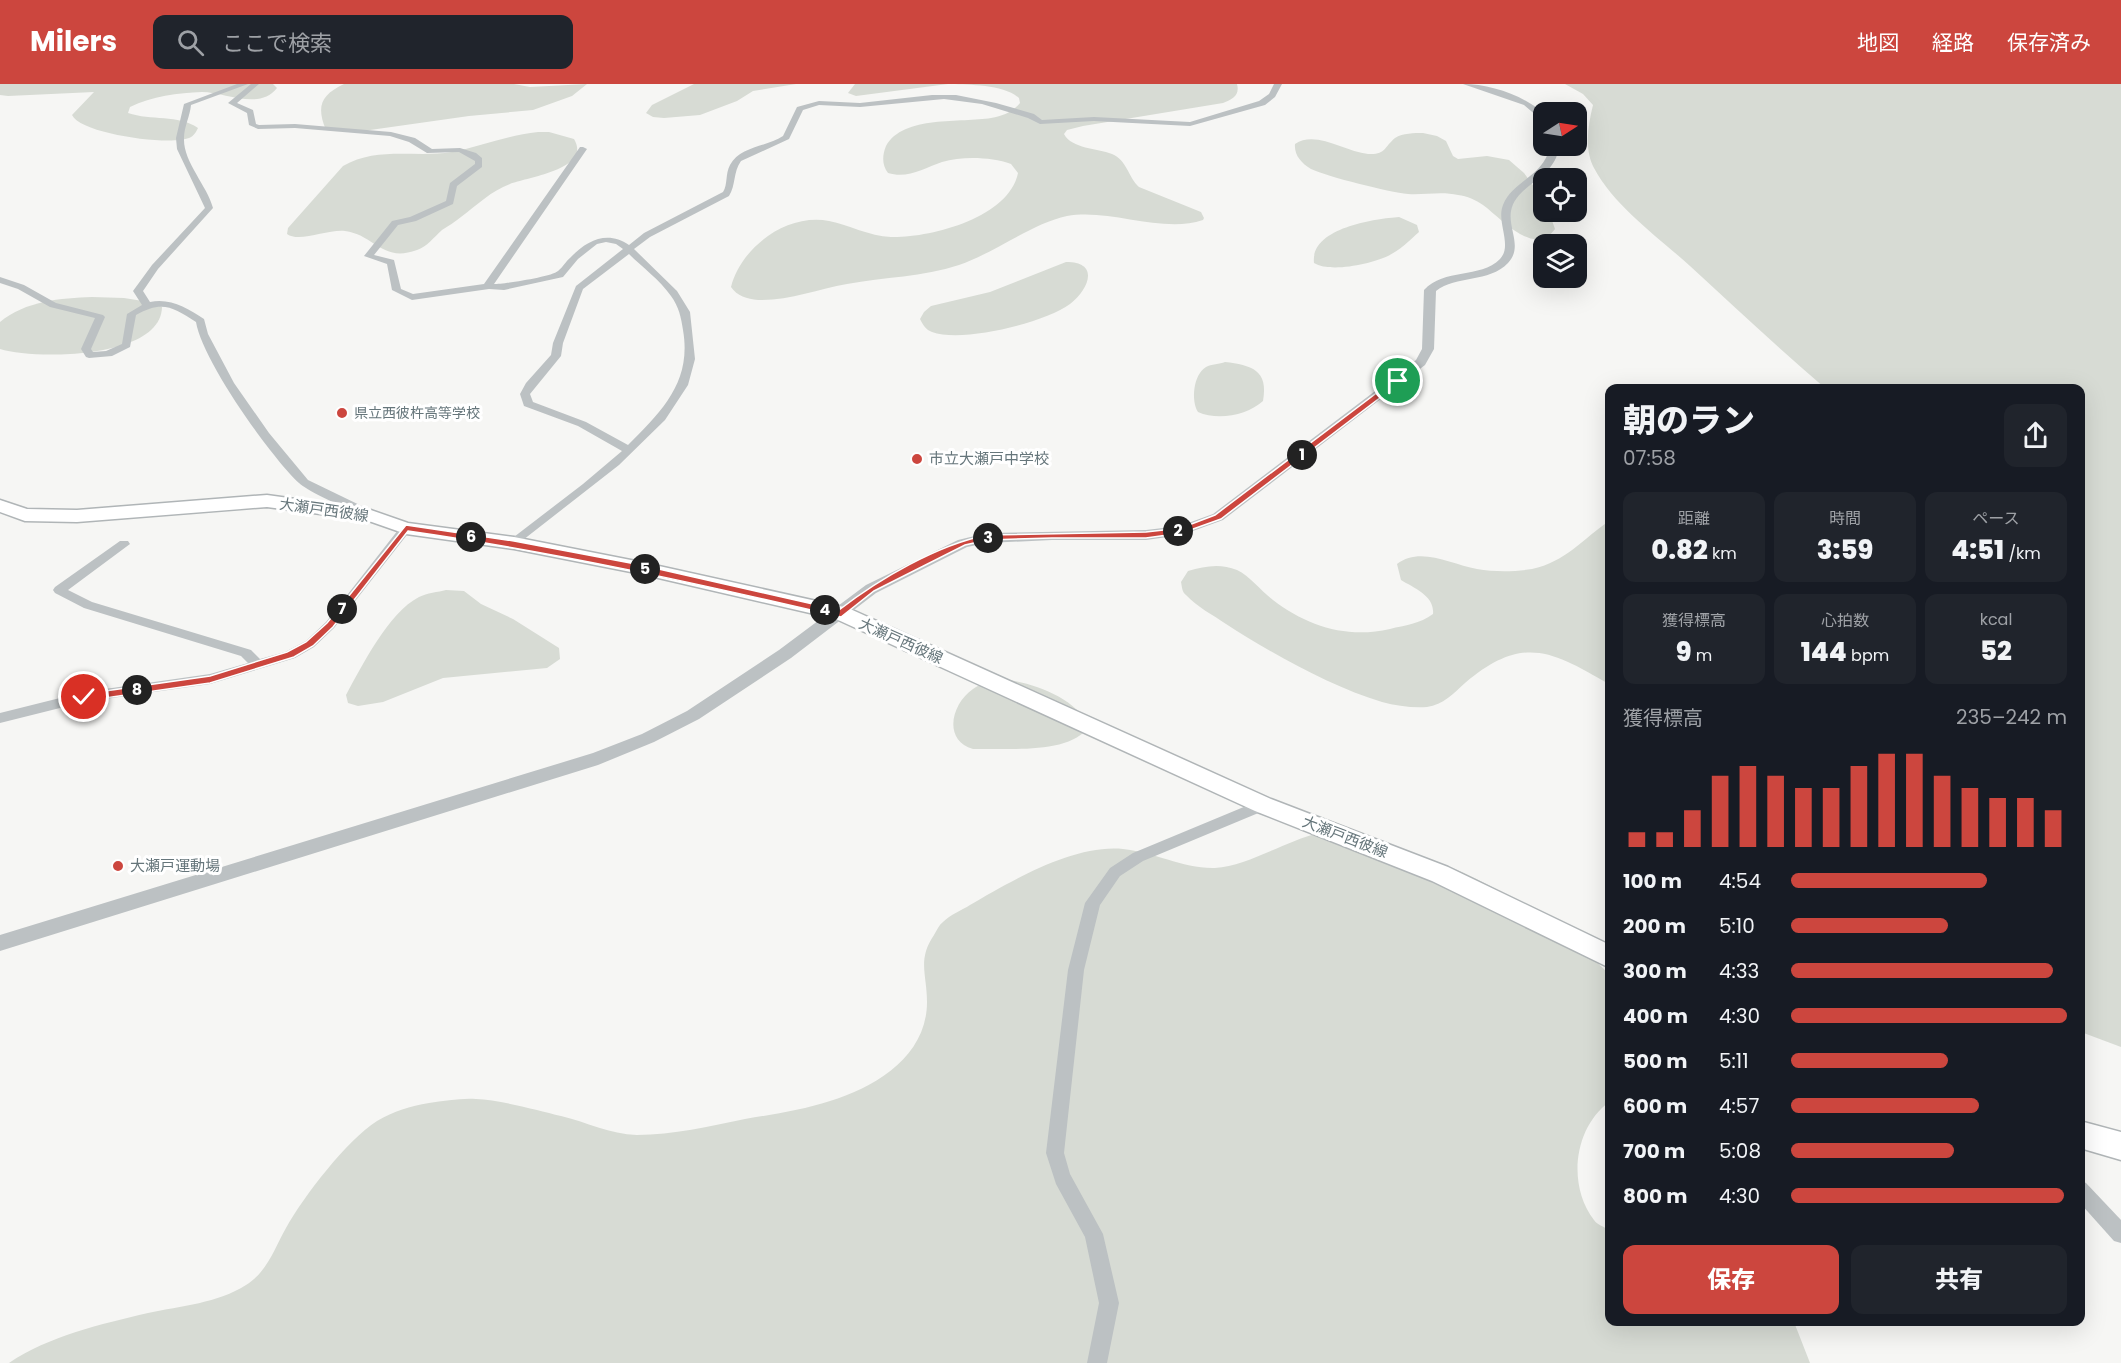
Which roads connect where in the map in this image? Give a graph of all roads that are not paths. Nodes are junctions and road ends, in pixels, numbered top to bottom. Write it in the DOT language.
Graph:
graph roads {
  1 [pos="244,84"];
  2 [pos="255,84"];
  3 [pos="1278,84"];
  4 [pos="1467,84"];
  5 [pos="1533,108"];
  6 [pos="583,149"];
  7 [pos="1553,156"];
  8 [pos="629,249"];
  9 [pos="0,280"];
  10 [pos="489,286"];
  11 [pos="147,304"];
  12 [pos="629,450"];
  13 [pos="0,506"];
  14 [pos="368,515"];
  15 [pos="406,528"];
  16 [pos="124,543"];
  17 [pos="514,543"];
  18 [pos="841,614"];
  19 [pos="258,666"];
  20 [pos="0,718"];
  21 [pos="1263,805"];
  22 [pos="0,942"];
  23 [pos="1605,955"];
  24 [pos="2085,1135"];
  25 [pos="2121,1146"];
  26 [pos="2085,1194"];
  27 [pos="2121,1234"];
  28 [pos="1097,1363"];
  1 -- 11 [label="street"];
  2 -- 10 [label="street"];
  3 -- 8 [label="street"];
  4 -- 5 [label="street"];
  6 -- 10 [label="street"];
  7 -- 18 [label="street"];
  8 -- 10 [label="street"];
  8 -- 12 [label="street"];
  8 -- 12 [label="street"];
  9 -- 11 [label="street"];
  11 -- 14 [label="street"];
  12 -- 17 [label="street"];
  13 -- 14 [label="main road, 大瀬戸西彼線"];
  14 -- 15 [label="main road, 大瀬戸西彼線"];
  15 -- 17 [label="main road, 大瀬戸西彼線"];
  15 -- 19 [label="street"];
  16 -- 19 [label="street"];
  17 -- 18 [label="main road, 大瀬戸西彼線"];
  18 -- 21 [label="main road, 大瀬戸西彼線"];
  18 -- 22 [label="street"];
  19 -- 20 [label="street"];
  21 -- 23 [label="main road, 大瀬戸西彼線"];
  21 -- 28 [label="street"];
  24 -- 25 [label="main road"];
  26 -- 27 [label="street"];
}
